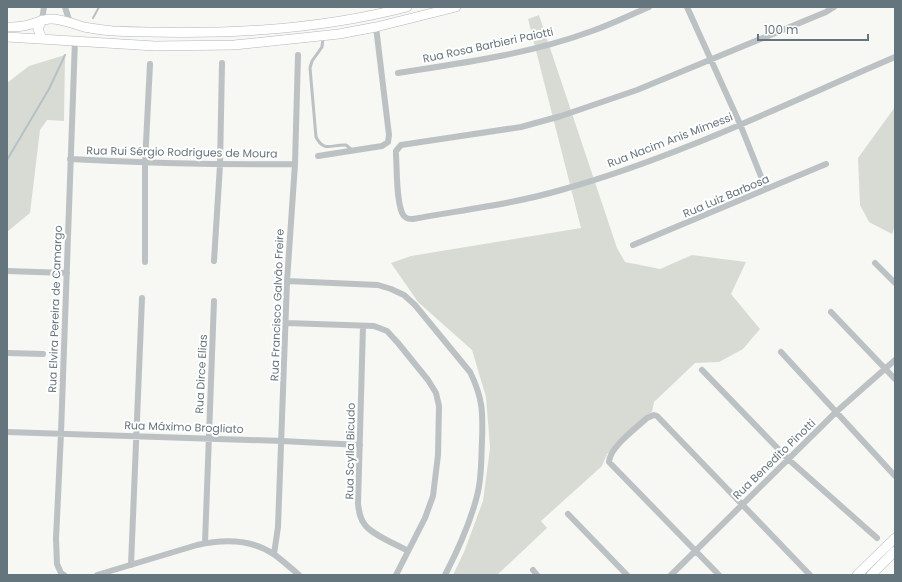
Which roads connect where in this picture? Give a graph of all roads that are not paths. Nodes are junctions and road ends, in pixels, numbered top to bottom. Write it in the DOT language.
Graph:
graph roads {
  1 [pos="44,7"];
  2 [pos="65,7"];
  3 [pos="407,7"];
  4 [pos="456,7"];
  5 [pos="649,7"];
  6 [pos="687,7"];
  7 [pos="834,7"];
  8 [pos="373,16"];
  9 [pos="42,20"];
  10 [pos="70,22"];
  11 [pos="321,25"];
  12 [pos="7,27"];
  13 [pos="376,27"];
  14 [pos="7,37"];
  15 [pos="323,37"];
  16 [pos="42,39"];
  17 [pos="75,40"];
  18 [pos="298,55"];
  19 [pos="895,57"];
  20 [pos="711,58"];
  21 [pos="222,63"];
  22 [pos="150,64"];
  23 [pos="398,73"];
  24 [pos="740,124"];
  25 [pos="352,150"];
  26 [pos="318,156"];
  27 [pos="70,159"];
  28 [pos="145,163"];
  29 [pos="295,164"];
  30 [pos="826,164"];
  31 [pos="220,165"];
  32 [pos="766,190"];
  33 [pos="633,245"];
  34 [pos="214,261"];
  35 [pos="145,262"];
  36 [pos="875,263"];
  37 [pos="7,271"];
  38 [pos="66,273"];
  39 [pos="287,281"];
  40 [pos="895,283"];
  41 [pos="142,298"];
  42 [pos="214,301"];
  43 [pos="831,312"];
  44 [pos="286,323"];
  45 [pos="363,326"];
  46 [pos="782,352"];
  47 [pos="7,353"];
  48 [pos="43,354"];
  49 [pos="895,360"];
  50 [pos="886,369"];
  51 [pos="702,370"];
  52 [pos="895,378"];
  53 [pos="836,412"];
  54 [pos="7,432"];
  55 [pos="62,433"];
  56 [pos="136,436"];
  57 [pos="208,438"];
  58 [pos="282,441"];
  59 [pos="360,445"];
  60 [pos="788,460"];
  61 [pos="895,476"];
  62 [pos="742,504"];
  63 [pos="568,514"];
  64 [pos="877,538"];
  65 [pos="895,538"];
  66 [pos="205,543"];
  67 [pos="695,550"];
  68 [pos="408,551"];
  69 [pos="895,551"];
  70 [pos="274,554"];
  71 [pos="131,565"];
  72 [pos="64,575"];
  73 [pos="97,575"];
  74 [pos="299,575"];
  75 [pos="396,575"];
  76 [pos="445,575"];
  77 [pos="627,575"];
  78 [pos="671,575"];
  79 [pos="719,575"];
  80 [pos="810,575"];
  81 [pos="857,575"];
  82 [pos="871,575"];
  1 -- 9 [label="street"];
  2 -- 10 [label="street"];
  3 -- 8 [label="street"];
  4 -- 13 [label="street"];
  5 -- 23 [label="street, Rua Rosa Barbieri Paiotti"];
  6 -- 20 [label="street"];
  7 -- 20 [label="street"];
  8 -- 11 [label="street"];
  8 -- 13 [label="street"];
  9 -- 10 [label="street"];
  9 -- 12 [label="street"];
  9 -- 16 [label="street"];
  10 -- 11 [label="street"];
  10 -- 17 [label="street"];
  11 -- 15 [label="street"];
  13 -- 15 [label="street"];
  13 -- 25 [label="street"];
  14 -- 16 [label="street"];
  15 -- 17 [label="street"];
  15 -- 25 [label="lane"];
  16 -- 17 [label="street"];
  17 -- 27 [label="street, Rua Elvira Pereira de Camargo"];
  18 -- 29 [label="street, Rua Francisco Galvão Freire"];
  19 -- 24 [label="street, Rua Nacim Anis Mimessi"];
  20 -- 24 [label="street"];
  20 -- 24 [label="street, Rua Nacim Anis Mimessi"];
  21 -- 31 [label="street"];
  22 -- 28 [label="street"];
  24 -- 32 [label="street"];
  25 -- 26 [label="street"];
  27 -- 28 [label="street, Rua Rui Sérgio Rodrigues de Moura"];
  27 -- 38 [label="street, Rua Elvira Pereira de Camargo"];
  28 -- 31 [label="street, Rua Rui Sérgio Rodrigues de Moura"];
  28 -- 35 [label="street"];
  29 -- 31 [label="street, Rua Rui Sérgio Rodrigues de Moura"];
  29 -- 39 [label="street, Rua Francisco Galvão Freire"];
  30 -- 32 [label="street, Rua Luiz Barbosa"];
  31 -- 34 [label="street"];
  32 -- 33 [label="street, Rua Luiz Barbosa"];
  36 -- 40 [label="street"];
  37 -- 38 [label="street"];
  38 -- 55 [label="street, Rua Elvira Pereira de Camargo"];
  39 -- 44 [label="street, Rua Francisco Galvão Freire"];
  39 -- 76 [label="street"];
  41 -- 56 [label="street"];
  42 -- 57 [label="street, Rua Dirce Elias"];
  43 -- 50 [label="street"];
  44 -- 45 [label="street"];
  44 -- 58 [label="street, Rua Francisco Galvão Freire"];
  45 -- 59 [label="street, Rua Scylla Bicudo"];
  45 -- 68 [label="street"];
  46 -- 53 [label="street"];
  47 -- 48 [label="street"];
  49 -- 50 [label="street, Rua Benedito Pinotti"];
  50 -- 52 [label="street"];
  50 -- 53 [label="street, Rua Benedito Pinotti"];
  51 -- 60 [label="street"];
  53 -- 60 [label="street, Rua Benedito Pinotti"];
  53 -- 61 [label="street"];
  54 -- 55 [label="street, Rua Máximo Brogliato"];
  55 -- 56 [label="street, Rua Máximo Brogliato"];
  55 -- 72 [label="street, Rua Elvira Pereira de Camargo"];
  56 -- 57 [label="street, Rua Máximo Brogliato"];
  56 -- 71 [label="street"];
  57 -- 58 [label="street, Rua Máximo Brogliato"];
  57 -- 66 [label="street, Rua Dirce Elias"];
  58 -- 59 [label="street, Rua Máximo Brogliato"];
  58 -- 70 [label="street, Rua Francisco Galvão Freire"];
  59 -- 68 [label="street, Rua Scylla Bicudo"];
  60 -- 62 [label="street, Rua Benedito Pinotti"];
  60 -- 64 [label="street"];
  62 -- 67 [label="street, Rua Benedito Pinotti"];
  62 -- 67 [label="street"];
  62 -- 80 [label="street"];
  63 -- 77 [label="street"];
  65 -- 81 [label="street"];
  66 -- 70 [label="street"];
  66 -- 71 [label="street"];
  67 -- 78 [label="street, Rua Benedito Pinotti"];
  67 -- 79 [label="street"];
  68 -- 75 [label="street"];
  69 -- 82 [label="street"];
  70 -- 74 [label="street"];
  71 -- 73 [label="street"];
}
